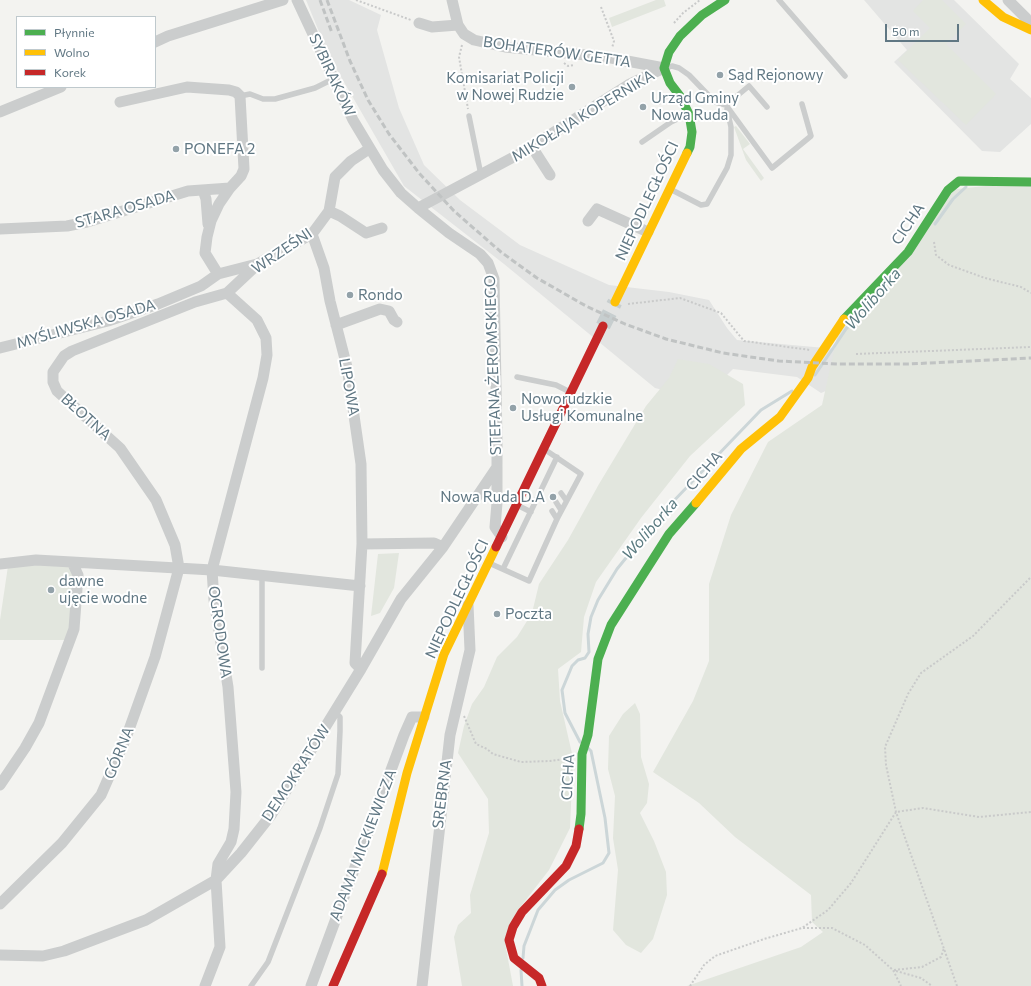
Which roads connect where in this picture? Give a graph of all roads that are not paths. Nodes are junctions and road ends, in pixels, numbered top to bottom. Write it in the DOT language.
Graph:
graph roads {
  1 [pos="283,0"];
  2 [pos="297,0"];
  3 [pos="452,0"];
  4 [pos="725,0"];
  5 [pos="779,0"];
  6 [pos="983,0"];
  7 [pos="1008,0"];
  8 [pos="419,23"];
  9 [pos="458,25"];
  10 [pos="1031,27"];
  11 [pos="1031,30"];
  12 [pos="156,42"];
  13 [pos="664,68"];
  14 [pos="845,76"];
  15 [pos="333,79"];
  16 [pos="59,88"];
  17 [pos="240,96"];
  18 [pos="120,102"];
  19 [pos="802,104"];
  20 [pos="726,105"];
  21 [pos="767,107"];
  22 [pos="0,112"];
  23 [pos="689,114"];
  24 [pos="469,116"];
  25 [pos="642,142"];
  26 [pos="532,147"];
  27 [pos="369,149"];
  28 [pos="550,175"];
  29 [pos="481,176"];
  30 [pos="1031,182"];
  31 [pos="230,188"];
  32 [pos="670,189"];
  33 [pos="203,190"];
  34 [pos="418,208"];
  35 [pos="328,211"];
  36 [pos="588,221"];
  37 [pos="382,228"];
  38 [pos="0,229"];
  39 [pos="209,230"];
  40 [pos="648,232"];
  41 [pos="312,234"];
  42 [pos="259,264"];
  43 [pos="218,274"];
  44 [pos="227,293"];
  45 [pos="618,303"];
  46 [pos="397,322"];
  47 [pos="336,324"];
  48 [pos="603,326"];
  49 [pos="0,348"];
  50 [pos="517,377"];
  51 [pos="570,392"];
  52 [pos="543,448"];
  53 [pos="557,457"];
  54 [pos="497,466"];
  55 [pos="561,493"];
  56 [pos="566,500"];
  57 [pos="556,502"];
  58 [pos="516,505"];
  59 [pos="561,510"];
  60 [pos="552,511"];
  61 [pos="531,512"];
  62 [pos="557,519"];
  63 [pos="502,537"];
  64 [pos="362,544"];
  65 [pos="443,547"];
  66 [pos="72,562"];
  67 [pos="489,563"];
  68 [pos="0,564"];
  69 [pos="179,568"];
  70 [pos="503,569"];
  71 [pos="212,570"];
  72 [pos="262,576"];
  73 [pos="360,586"];
  74 [pos="468,604"];
  75 [pos="262,668"];
  76 [pos="361,669"];
  77 [pos="335,712"];
  78 [pos="424,717"];
  79 [pos="0,785"];
  80 [pos="216,880"];
  81 [pos="0,904"];
  82 [pos="0,955"];
  83 [pos="205,986"];
  84 [pos="251,986"];
  85 [pos="311,986"];
  86 [pos="333,986"];
  87 [pos="422,986"];
  88 [pos="542,986"];
  1 -- 12 [label="street"];
  2 -- 15 [label="street, SYBIRAKÓW"];
  3 -- 9 [label="street"];
  4 -- 13 [label="street, MIKOŁAJA KOPERNIKA"];
  5 -- 14 [label="lane"];
  6 -- 11 [label="street"];
  7 -- 10 [label="street"];
  8 -- 9 [label="street"];
  9 -- 13 [label="street, BOHATERÓW GETTA"];
  13 -- 20 [label="lane"];
  13 -- 23 [label="street, NIEPODLEGŁOŚCI"];
  13 -- 26 [label="street, MIKOŁAJA KOPERNIKA"];
  15 -- 17 [label="lane"];
  15 -- 27 [label="street, SYBIRAKÓW"];
  16 -- 22 [label="street"];
  17 -- 18 [label="street"];
  17 -- 31 [label="street"];
  19 -- 20 [label="lane"];
  20 -- 21 [label="lane"];
  20 -- 32 [label="lane"];
  23 -- 25 [label="lane"];
  23 -- 32 [label="street, NIEPODLEGŁOŚCI"];
  24 -- 29 [label="lane"];
  26 -- 28 [label="street"];
  26 -- 29 [label="street, MIKOŁAJA KOPERNIKA"];
  27 -- 34 [label="street, STEFANA ŻEROMSKIEGO"];
  27 -- 35 [label="street, WRZEŚNI"];
  29 -- 34 [label="street, MIKOŁAJA KOPERNIKA"];
  30 -- 88 [label="street, CICHA"];
  31 -- 33 [label="street, STARA OSADA"];
  31 -- 39 [label="street"];
  32 -- 40 [label="street, NIEPODLEGŁOŚCI"];
  33 -- 38 [label="street, STARA OSADA"];
  33 -- 39 [label="street"];
  34 -- 54 [label="street, STEFANA ŻEROMSKIEGO"];
  35 -- 37 [label="street"];
  35 -- 41 [label="street, WRZEŚNI"];
  36 -- 40 [label="street"];
  39 -- 43 [label="street"];
  40 -- 45 [label="street, NIEPODLEGŁOŚCI"];
  41 -- 42 [label="street, WRZEŚNI"];
  41 -- 47 [label="street, LIPOWA"];
  42 -- 43 [label="street, MYŚLIWSKA OSADA"];
  42 -- 44 [label="street, WRZEŚNI"];
  43 -- 49 [label="street, MYŚLIWSKA OSADA"];
  44 -- 69 [label="street, BŁOTNA"];
  44 -- 71 [label="street, OGRODOWA"];
  46 -- 47 [label="street"];
  47 -- 64 [label="street, LIPOWA"];
  48 -- 51 [label="street, NIEPODLEGŁOŚCI"];
  50 -- 51 [label="lane"];
  51 -- 52 [label="street, NIEPODLEGŁOŚCI"];
  52 -- 53 [label="lane"];
  52 -- 58 [label="street, NIEPODLEGŁOŚCI"];
  53 -- 56 [label="lane"];
  53 -- 61 [label="lane"];
  54 -- 63 [label="street, STEFANA ŻEROMSKIEGO"];
  54 -- 65 [label="street, DEMOKRATÓW"];
  55 -- 56 [label="lane"];
  56 -- 59 [label="lane"];
  57 -- 59 [label="lane"];
  58 -- 61 [label="lane"];
  58 -- 63 [label="street, NIEPODLEGŁOŚCI"];
  59 -- 62 [label="lane"];
  60 -- 62 [label="lane"];
  61 -- 70 [label="lane"];
  62 -- 70 [label="lane"];
  63 -- 67 [label="street, NIEPODLEGŁOŚCI"];
  64 -- 65 [label="street"];
  64 -- 73 [label="street, LIPOWA"];
  65 -- 76 [label="street, DEMOKRATÓW"];
  66 -- 68 [label="street"];
  66 -- 69 [label="street"];
  66 -- 79 [label="street"];
  67 -- 70 [label="lane"];
  67 -- 74 [label="street, NIEPODLEGŁOŚCI"];
  69 -- 71 [label="street"];
  69 -- 81 [label="street, GÓRNA"];
  71 -- 72 [label="street"];
  71 -- 80 [label="street, OGRODOWA"];
  72 -- 73 [label="street"];
  72 -- 75 [label="lane"];
  73 -- 76 [label="street, LIPOWA"];
  74 -- 78 [label="street, NIEPODLEGŁOŚCI"];
  74 -- 87 [label="street, SREBRNA"];
  76 -- 77 [label="street, DEMOKRATÓW"];
  77 -- 80 [label="street, DEMOKRATÓW"];
  77 -- 84 [label="lane"];
  78 -- 85 [label="street, ADAMA MICKIEWICZA"];
  78 -- 86 [label="street, NIEPODLEGŁOŚCI"];
  80 -- 82 [label="street, DEMOKRATÓW"];
  80 -- 83 [label="street, OGRODOWA"];
}
